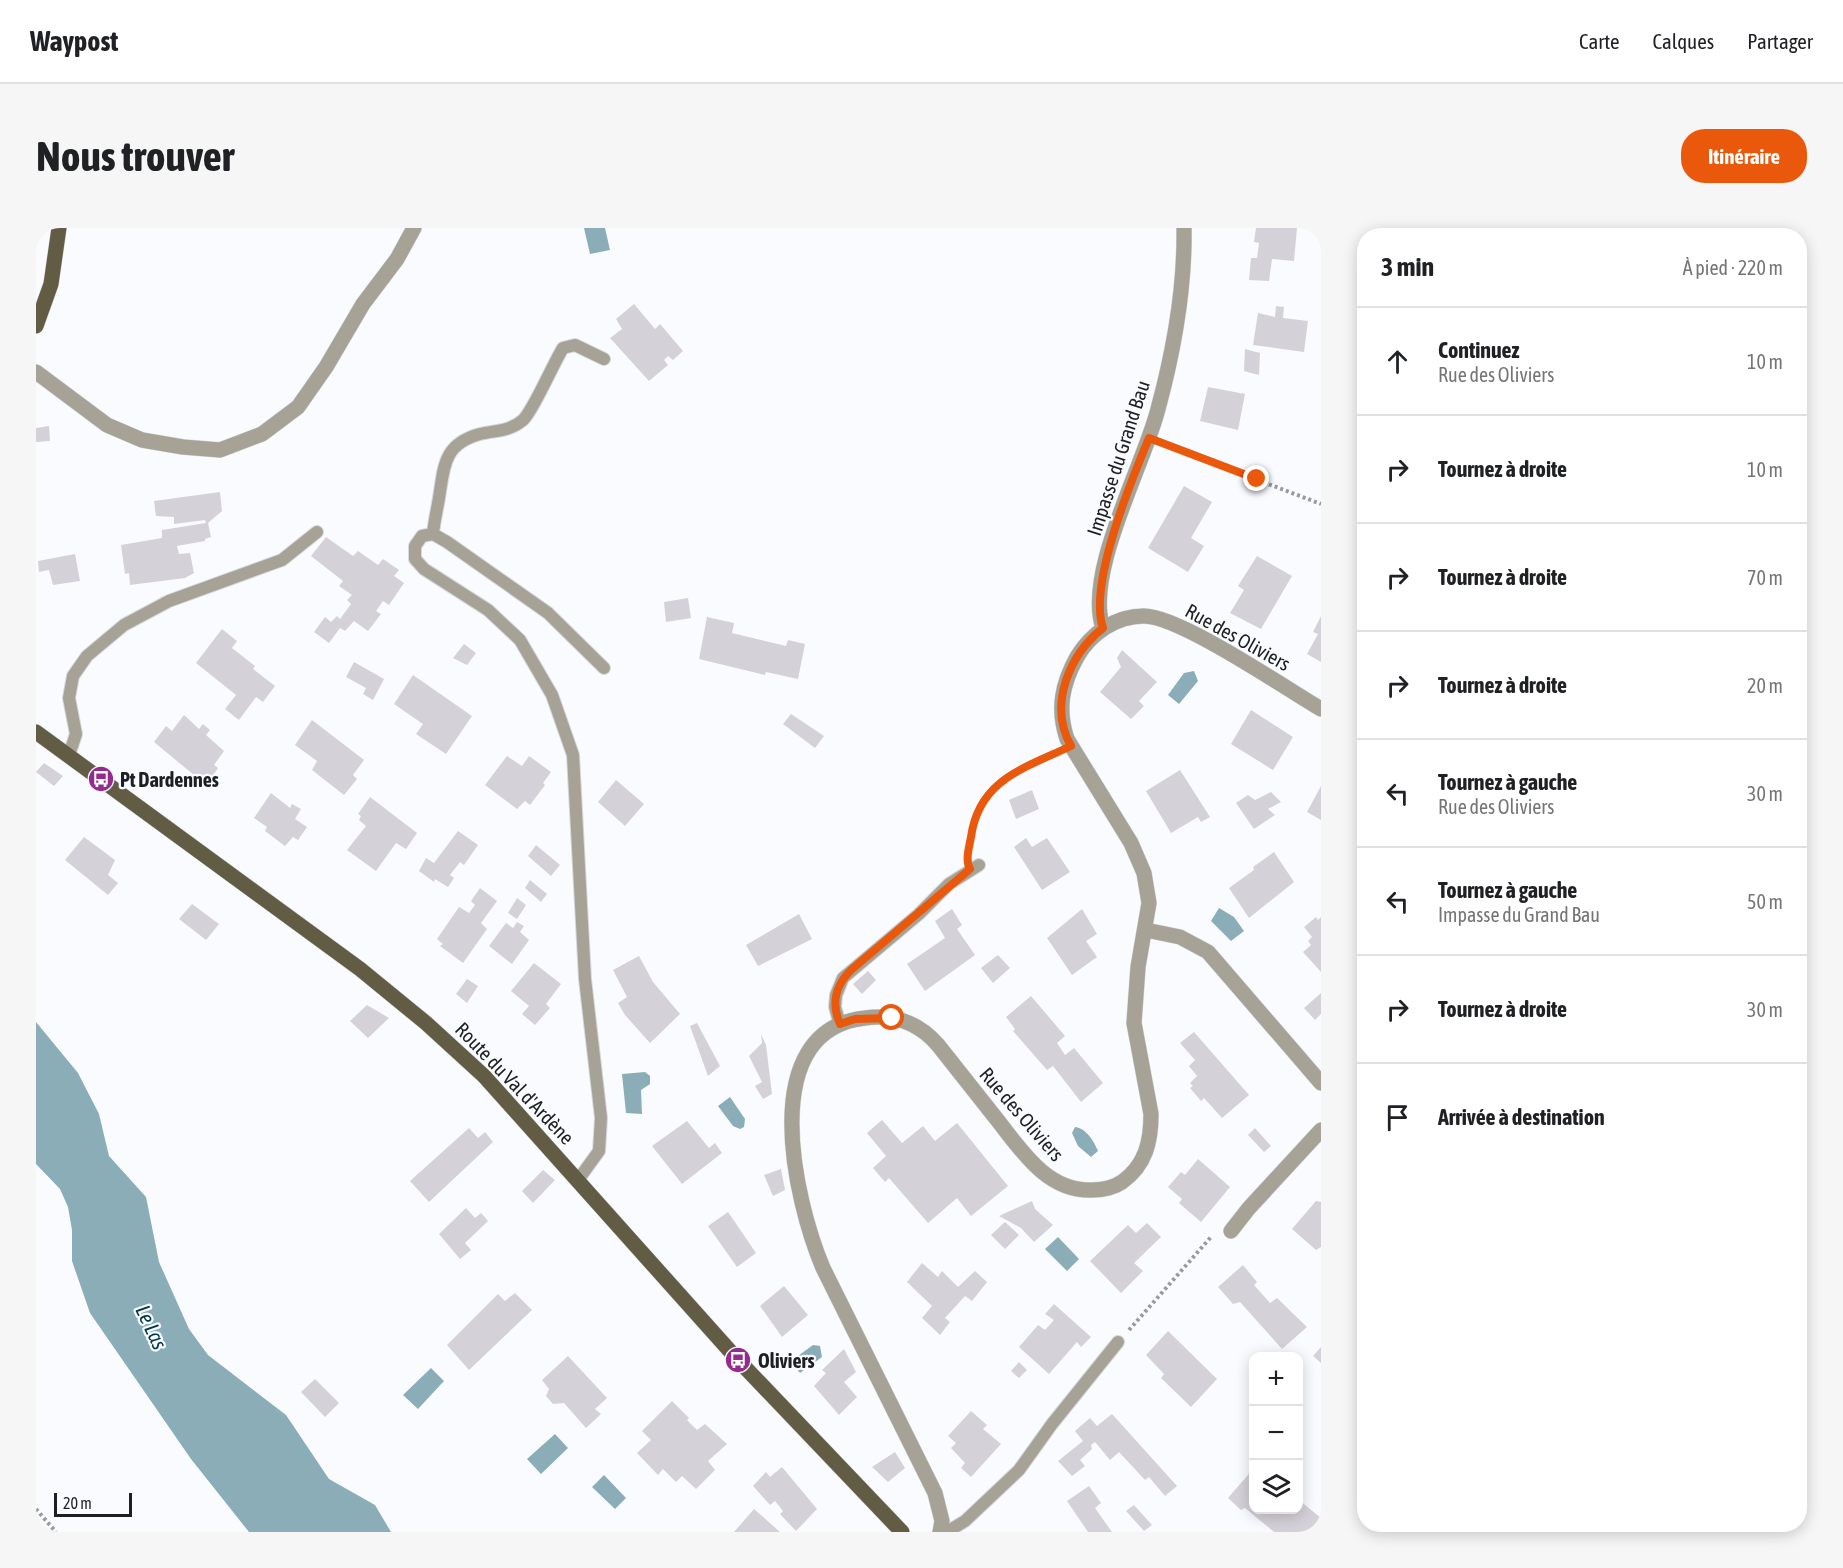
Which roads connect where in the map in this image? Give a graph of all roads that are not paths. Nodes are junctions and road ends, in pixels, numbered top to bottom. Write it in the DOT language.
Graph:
graph roads {
  1 [pos="59,228"];
  2 [pos="414,228"];
  3 [pos="1184,228"];
  4 [pos="36,326"];
  5 [pos="604,359"];
  6 [pos="36,372"];
  7 [pos="317,532"];
  8 [pos="433,534"];
  9 [pos="1103,628"];
  10 [pos="604,668"];
  11 [pos="1321,709"];
  12 [pos="36,732"];
  13 [pos="69,755"];
  14 [pos="974,867"];
  15 [pos="1146,930"];
  16 [pos="840,1024"];
  17 [pos="1321,1083"];
  18 [pos="1321,1130"];
  19 [pos="578,1180"];
  20 [pos="1233,1229"];
  21 [pos="1118,1342"];
  22 [pos="902,1532"];
  23 [pos="940,1532"];
  24 [pos="947,1532"];
  1 -- 4 [label="main road"];
  2 -- 6 [label="street"];
  3 -- 9 [label="street, Impasse du Grand Bau"];
  5 -- 8 [label="lane"];
  7 -- 13 [label="lane"];
  8 -- 10 [label="lane"];
  8 -- 19 [label="lane"];
  9 -- 11 [label="street, Rue des Oliviers"];
  9 -- 15 [label="street, Rue des Oliviers"];
  12 -- 13 [label="main road, Route du Val d'Ardène"];
  13 -- 19 [label="main road, Route du Val d'Ardène"];
  14 -- 16 [label="lane"];
  15 -- 16 [label="street, Rue des Oliviers"];
  15 -- 17 [label="street"];
  16 -- 23 [label="street, Rue des Oliviers"];
  18 -- 20 [label="street"];
  19 -- 22 [label="main road, Route du Val d'Ardène"];
  21 -- 24 [label="lane"];
}
